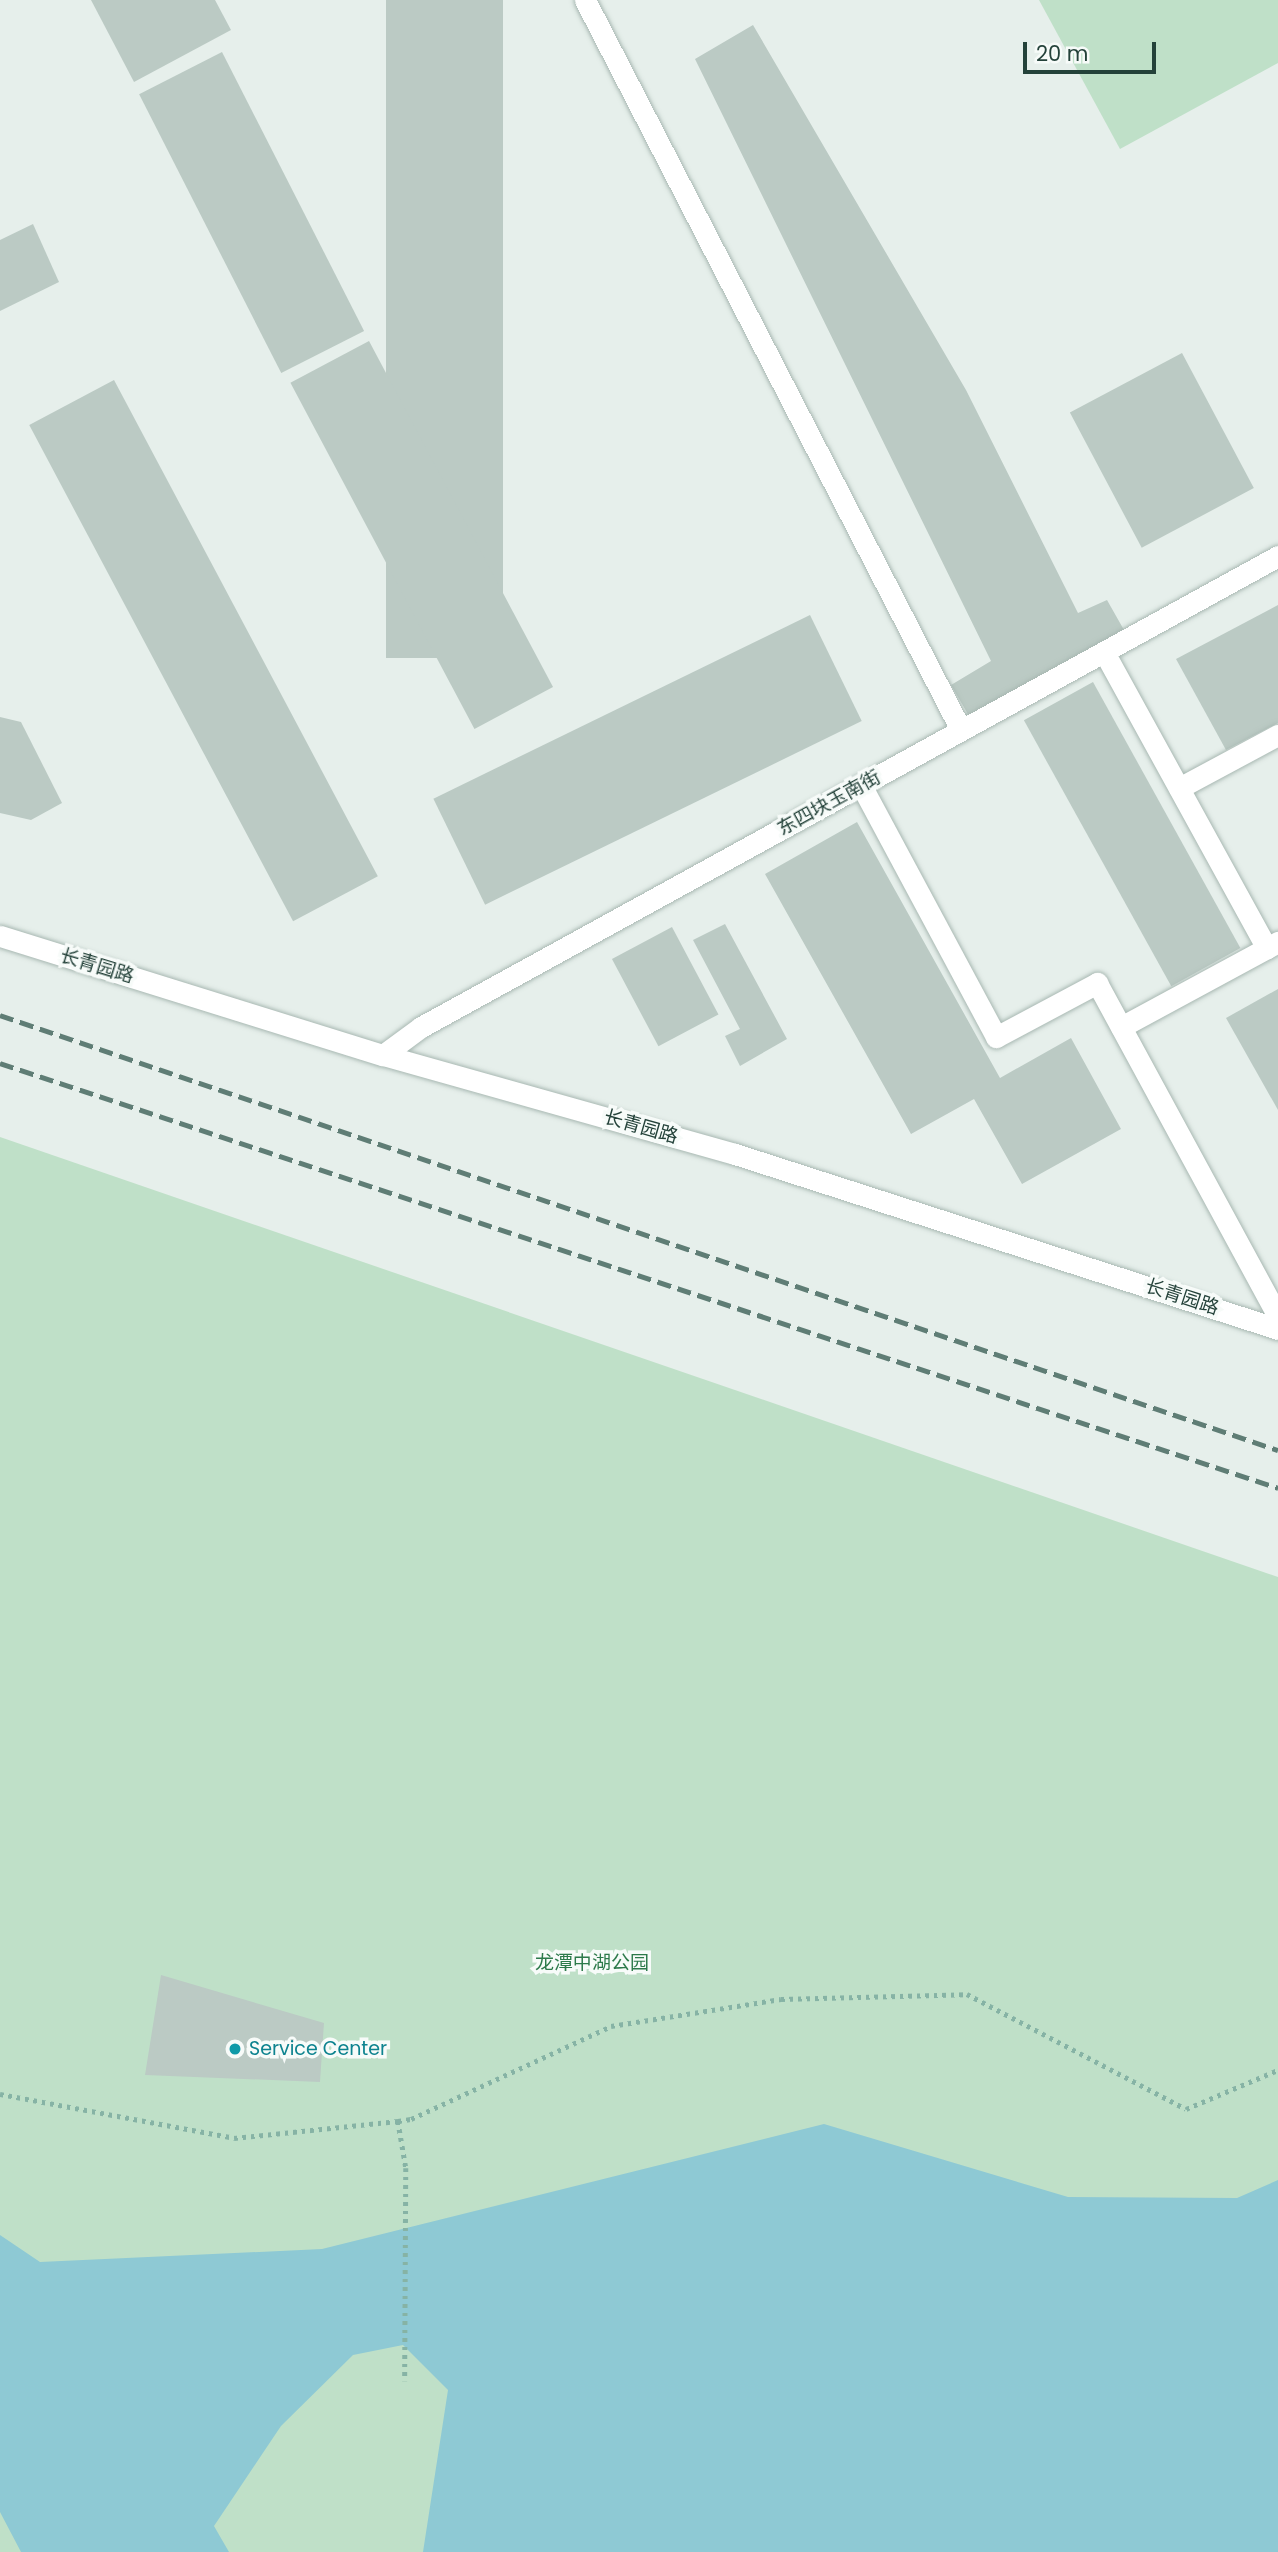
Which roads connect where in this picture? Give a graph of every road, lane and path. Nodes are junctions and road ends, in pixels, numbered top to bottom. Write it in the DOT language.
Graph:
graph roads {
  1 [pos="585,0"];
  2 [pos="1278,556"];
  3 [pos="1104,652"];
  4 [pos="961,730"];
  5 [pos="1278,735"];
  6 [pos="861,785"];
  7 [pos="1179,788"];
  8 [pos="0,936"];
  9 [pos="1272,945"];
  10 [pos="1121,1027"];
  11 [pos="383,1055"];
  12 [pos="1278,1317"];
  13 [pos="1278,1329"];
  14 [pos="1278,2070"];
  15 [pos="0,2094"];
  16 [pos="398,2121"];
  17 [pos="405,2381"];
  1 -- 4 [label="street"];
  2 -- 3 [label="street, 东四块玉南街"];
  3 -- 4 [label="street, 东四块玉南街"];
  3 -- 7 [label="street"];
  4 -- 6 [label="street, 东四块玉南街"];
  5 -- 7 [label="street"];
  6 -- 10 [label="street"];
  6 -- 11 [label="street, 东四块玉南街"];
  7 -- 9 [label="street"];
  8 -- 11 [label="street, 长青园路"];
  9 -- 10 [label="street"];
  10 -- 12 [label="street"];
  11 -- 13 [label="street, 长青园路"];
  14 -- 16 [label="path"];
  15 -- 16 [label="path"];
  16 -- 17 [label="path"];
}
